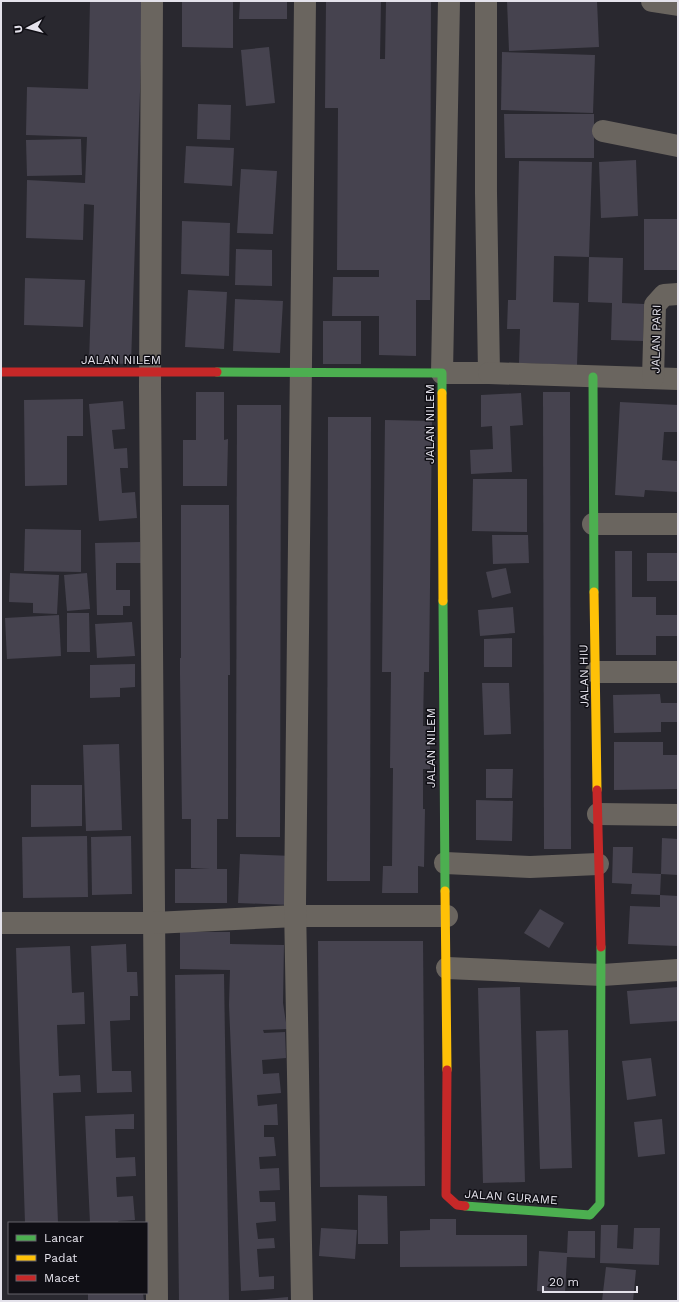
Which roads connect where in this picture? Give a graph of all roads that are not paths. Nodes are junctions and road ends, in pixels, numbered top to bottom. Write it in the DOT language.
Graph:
graph roads {
  1 [pos="152,1"];
  2 [pos="305,1"];
  3 [pos="450,1"];
  4 [pos="486,1"];
  5 [pos="652,1"];
  6 [pos="678,6"];
  7 [pos="603,131"];
  8 [pos="678,146"];
  9 [pos="678,294"];
  10 [pos="1,372"];
  11 [pos="150,372"];
  12 [pos="300,373"];
  13 [pos="442,373"];
  14 [pos="489,373"];
  15 [pos="593,377"];
  16 [pos="653,378"];
  17 [pos="678,379"];
  18 [pos="593,524"];
  19 [pos="678,524"];
  20 [pos="596,672"];
  21 [pos="678,672"];
  22 [pos="598,814"];
  23 [pos="678,815"];
  24 [pos="445,864"];
  25 [pos="598,864"];
  26 [pos="296,916"];
  27 [pos="447,916"];
  28 [pos="1,923"];
  29 [pos="154,923"];
  30 [pos="447,968"];
  31 [pos="678,970"];
  32 [pos="602,975"];
  33 [pos="157,1301"];
  34 [pos="302,1301"];
  1 -- 11 [label="street"];
  2 -- 12 [label="street"];
  3 -- 13 [label="street"];
  4 -- 14 [label="street"];
  5 -- 6 [label="street"];
  7 -- 8 [label="street"];
  9 -- 16 [label="street, JALAN PARI"];
  10 -- 11 [label="street, JALAN NILEM"];
  11 -- 12 [label="street, JALAN NILEM"];
  11 -- 29 [label="street"];
  12 -- 13 [label="street, JALAN NILEM"];
  12 -- 26 [label="street"];
  13 -- 14 [label="street"];
  13 -- 24 [label="street, JALAN NILEM"];
  14 -- 15 [label="street"];
  15 -- 16 [label="street"];
  15 -- 18 [label="street, JALAN HIU"];
  16 -- 17 [label="street, JALAN PARI"];
  18 -- 19 [label="street"];
  18 -- 20 [label="street, JALAN HIU"];
  20 -- 21 [label="street"];
  20 -- 22 [label="street, JALAN HIU"];
  22 -- 23 [label="street"];
  22 -- 25 [label="street, JALAN HIU"];
  24 -- 25 [label="street"];
  24 -- 27 [label="street, JALAN NILEM"];
  25 -- 32 [label="street, JALAN HIU"];
  26 -- 27 [label="street"];
  26 -- 29 [label="street"];
  26 -- 34 [label="street"];
  27 -- 30 [label="street, JALAN GURAME"];
  28 -- 29 [label="street"];
  29 -- 33 [label="street"];
  30 -- 32 [label="street"];
  30 -- 32 [label="street, JALAN GURAME"];
  31 -- 32 [label="street"];
}
